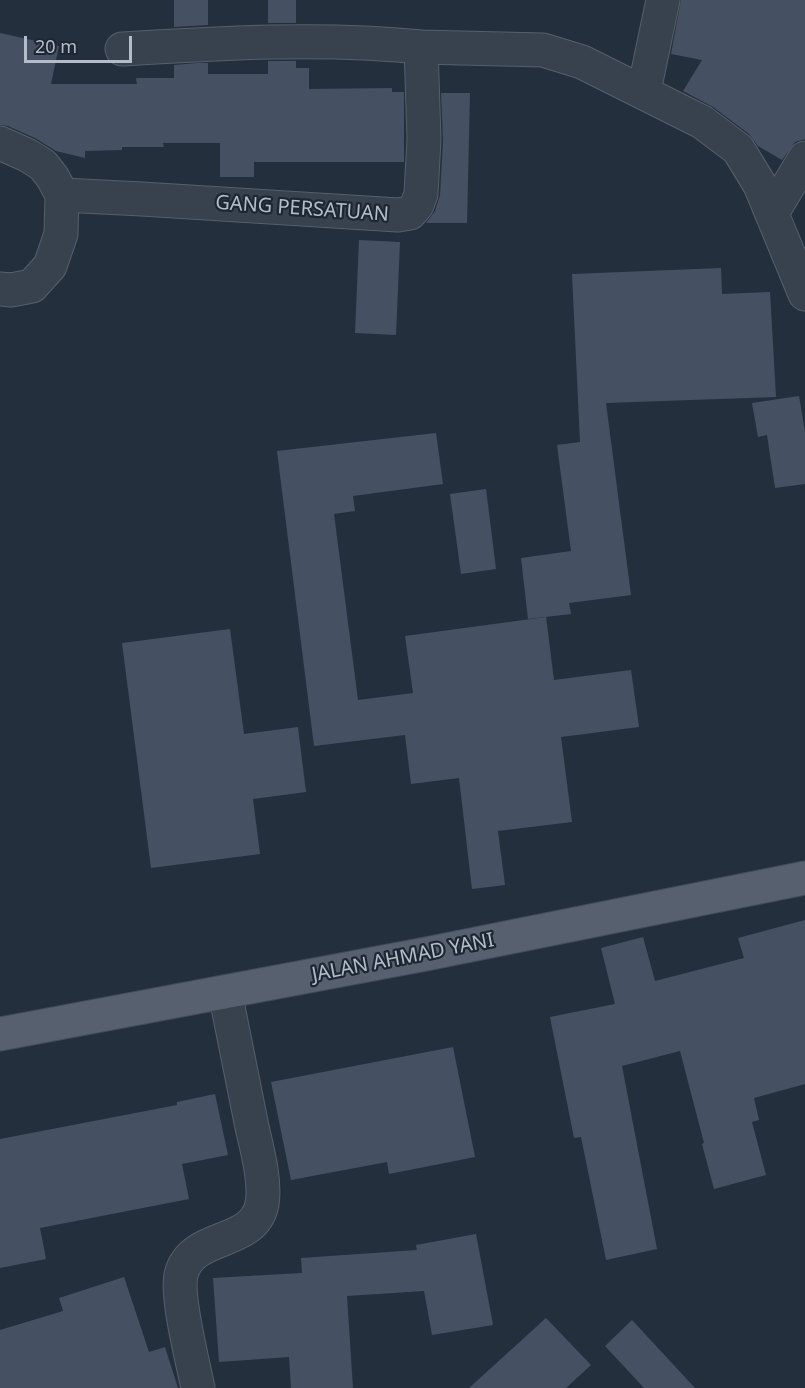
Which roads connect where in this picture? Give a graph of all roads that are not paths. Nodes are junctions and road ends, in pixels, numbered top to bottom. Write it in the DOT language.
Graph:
graph roads {
  1 [pos="663,0"];
  2 [pos="421,47"];
  3 [pos="122,49"];
  4 [pos="644,91"];
  5 [pos="0,143"];
  6 [pos="805,158"];
  7 [pos="62,195"];
  8 [pos="772,213"];
  9 [pos="0,289"];
  10 [pos="805,294"];
  11 [pos="805,878"];
  12 [pos="225,992"];
  13 [pos="0,1034"];
  14 [pos="198,1388"];
  1 -- 4 [label="street"];
  2 -- 3 [label="street"];
  2 -- 4 [label="street"];
  2 -- 7 [label="street, GANG PERSATUAN"];
  4 -- 8 [label="street"];
  5 -- 7 [label="street"];
  6 -- 8 [label="street"];
  7 -- 9 [label="street"];
  8 -- 10 [label="street"];
  11 -- 12 [label="main road, JALAN AHMAD YANI"];
  12 -- 13 [label="main road, JALAN AHMAD YANI"];
  12 -- 14 [label="street"];
}
